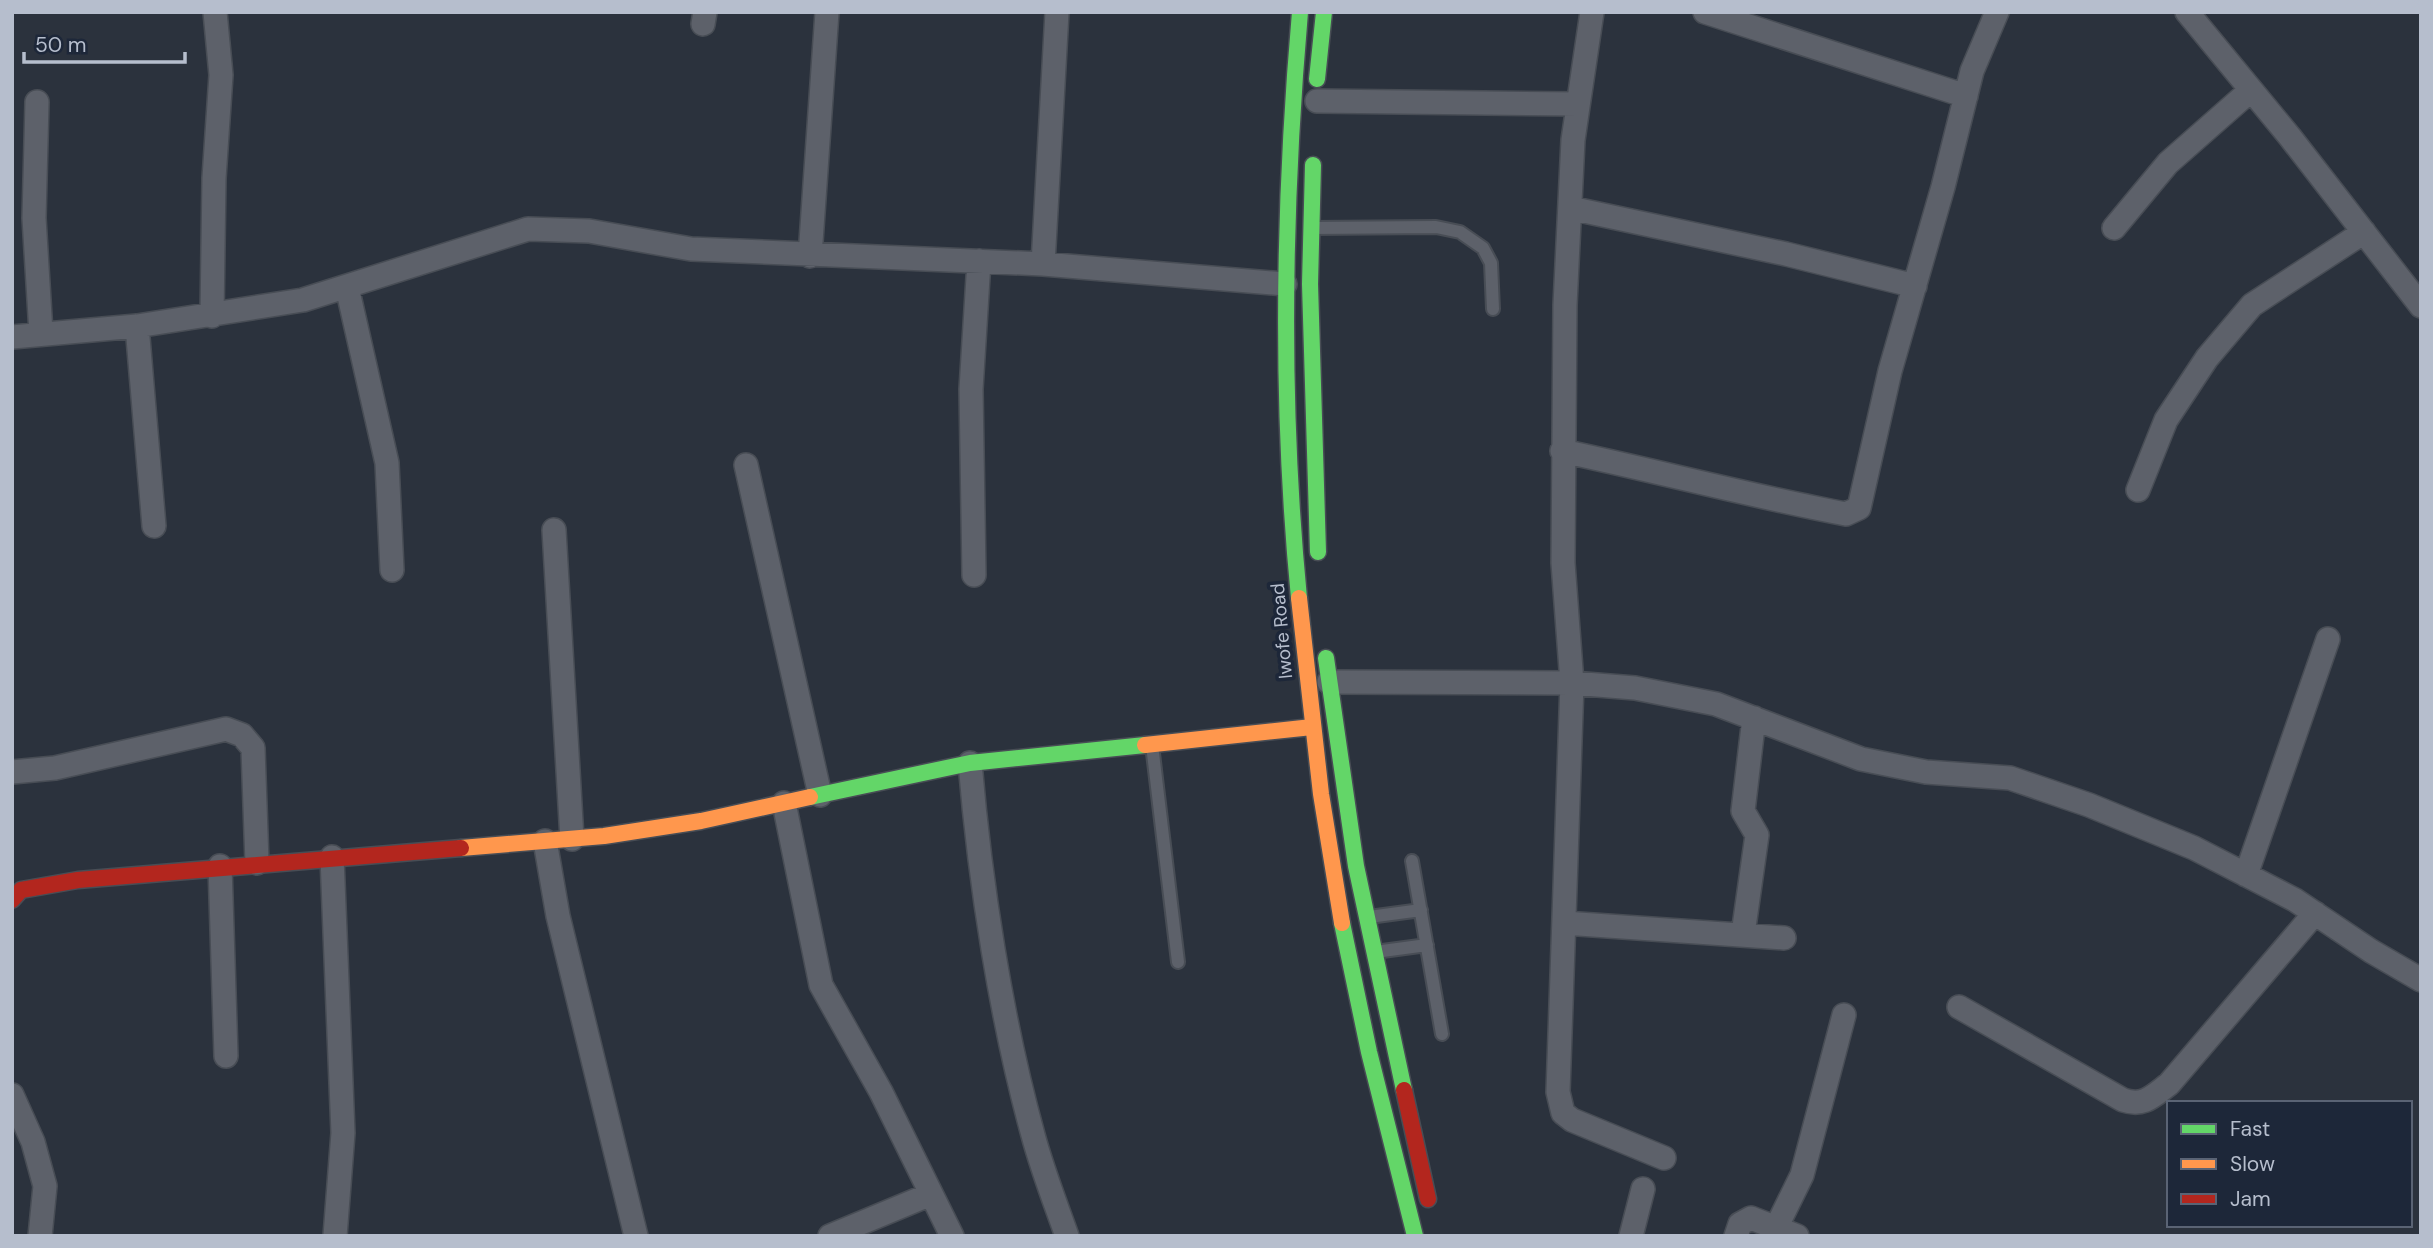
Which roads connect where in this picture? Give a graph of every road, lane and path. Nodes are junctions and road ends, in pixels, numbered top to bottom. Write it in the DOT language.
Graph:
graph roads {
  1 [pos="215,12"];
  2 [pos="827,12"];
  3 [pos="1056,12"];
  4 [pos="1300,12"];
  5 [pos="1324,12"];
  6 [pos="1592,12"];
  7 [pos="1705,12"];
  8 [pos="1997,12"];
  9 [pos="2187,12"];
  10 [pos="2251,90"];
  11 [pos="1966,96"];
  12 [pos="37,102"];
  13 [pos="1578,104"];
  14 [pos="1316,107"];
  15 [pos="1314,149"];
  16 [pos="1570,208"];
  17 [pos="1311,228"];
  18 [pos="2114,228"];
  19 [pos="2364,232"];
  20 [pos="810,256"];
  21 [pos="979,261"];
  22 [pos="1043,264"];
  23 [pos="1284,284"];
  24 [pos="1915,286"];
  25 [pos="346,287"];
  26 [pos="2421,306"];
  27 [pos="1493,309"];
  28 [pos="212,316"];
  29 [pos="137,326"];
  30 [pos="41,333"];
  31 [pos="12,337"];
  32 [pos="1562,452"];
  33 [pos="746,465"];
  34 [pos="2138,490"];
  35 [pos="154,526"];
  36 [pos="555,530"];
  37 [pos="1319,563"];
  38 [pos="392,570"];
  39 [pos="974,575"];
  40 [pos="2328,639"];
  41 [pos="1325,643"];
  42 [pos="1329,682"];
  43 [pos="1572,683"];
  44 [pos="1754,718"];
  45 [pos="1312,727"];
  46 [pos="1152,744"];
  47 [pos="970,764"];
  48 [pos="12,772"];
  49 [pos="820,795"];
  50 [pos="784,803"];
  51 [pos="572,839"];
  52 [pos="544,841"];
  53 [pos="332,857"];
  54 [pos="1412,861"];
  55 [pos="257,863"];
  56 [pos="219,866"];
  57 [pos="2246,875"];
  58 [pos="12,900"];
  59 [pos="1421,910"];
  60 [pos="2315,913"];
  61 [pos="1367,917"];
  62 [pos="1564,923"];
  63 [pos="1743,934"];
  64 [pos="1784,938"];
  65 [pos="1427,945"];
  66 [pos="1374,952"];
  67 [pos="1178,962"];
  68 [pos="2421,980"];
  69 [pos="1959,1007"];
  70 [pos="1844,1015"];
  71 [pos="1442,1034"];
  72 [pos="226,1056"];
  73 [pos="12,1095"];
  74 [pos="1664,1158"];
  75 [pos="1643,1189"];
  76 [pos="931,1194"];
  77 [pos="1432,1213"];
  78 [pos="1786,1232"];
  79 [pos="40,1236"];
  80 [pos="335,1236"];
  81 [pos="636,1236"];
  82 [pos="830,1236"];
  83 [pos="952,1236"];
  84 [pos="1066,1236"];
  85 [pos="1415,1236"];
  86 [pos="1632,1236"];
  87 [pos="1736,1236"];
  1 -- 28 [label="street"];
  2 -- 20 [label="street"];
  3 -- 22 [label="street"];
  4 -- 23 [label="street, Iwofe Road"];
  5 -- 14 [label="street"];
  6 -- 13 [label="street"];
  7 -- 11 [label="street"];
  8 -- 11 [label="street"];
  9 -- 10 [label="street"];
  10 -- 18 [label="street"];
  10 -- 19 [label="street"];
  11 -- 24 [label="street"];
  12 -- 30 [label="street"];
  13 -- 14 [label="street"];
  13 -- 16 [label="street"];
  15 -- 17 [label="street"];
  16 -- 24 [label="street"];
  16 -- 32 [label="street"];
  17 -- 27 [label="lane"];
  17 -- 37 [label="street"];
  19 -- 26 [label="street"];
  19 -- 34 [label="street"];
  20 -- 21 [label="street"];
  20 -- 25 [label="street"];
  21 -- 22 [label="street"];
  21 -- 39 [label="street"];
  22 -- 23 [label="street"];
  23 -- 45 [label="street, Iwofe Road"];
  24 -- 32 [label="street"];
  25 -- 28 [label="street"];
  25 -- 38 [label="street"];
  28 -- 29 [label="street"];
  29 -- 30 [label="street"];
  29 -- 35 [label="street"];
  30 -- 31 [label="street"];
  32 -- 43 [label="street"];
  33 -- 49 [label="street"];
  36 -- 51 [label="street"];
  40 -- 57 [label="street"];
  41 -- 42 [label="street"];
  42 -- 43 [label="street"];
  42 -- 61 [label="street"];
  43 -- 44 [label="street"];
  43 -- 62 [label="street"];
  44 -- 57 [label="street"];
  44 -- 63 [label="street"];
  45 -- 46 [label="street"];
  45 -- 85 [label="street, Iwofe Road"];
  46 -- 47 [label="street"];
  46 -- 67 [label="lane"];
  47 -- 49 [label="street"];
  47 -- 84 [label="street"];
  48 -- 55 [label="street"];
  49 -- 50 [label="street"];
  50 -- 51 [label="street"];
  50 -- 76 [label="street"];
  51 -- 52 [label="street"];
  52 -- 53 [label="street"];
  52 -- 81 [label="street"];
  53 -- 55 [label="street"];
  53 -- 80 [label="street"];
  54 -- 59 [label="lane"];
  55 -- 56 [label="street"];
  56 -- 58 [label="street"];
  56 -- 72 [label="street"];
  57 -- 60 [label="street"];
  59 -- 61 [label="lane"];
  59 -- 65 [label="lane"];
  60 -- 68 [label="street"];
  60 -- 69 [label="street"];
  61 -- 66 [label="street"];
  62 -- 63 [label="street"];
  62 -- 74 [label="street"];
  63 -- 64 [label="street"];
  65 -- 66 [label="lane"];
  65 -- 71 [label="lane"];
  66 -- 77 [label="street"];
  70 -- 78 [label="street"];
  73 -- 79 [label="street"];
  75 -- 86 [label="street"];
  76 -- 82 [label="street"];
  76 -- 83 [label="street"];
  78 -- 87 [label="street"];
}
